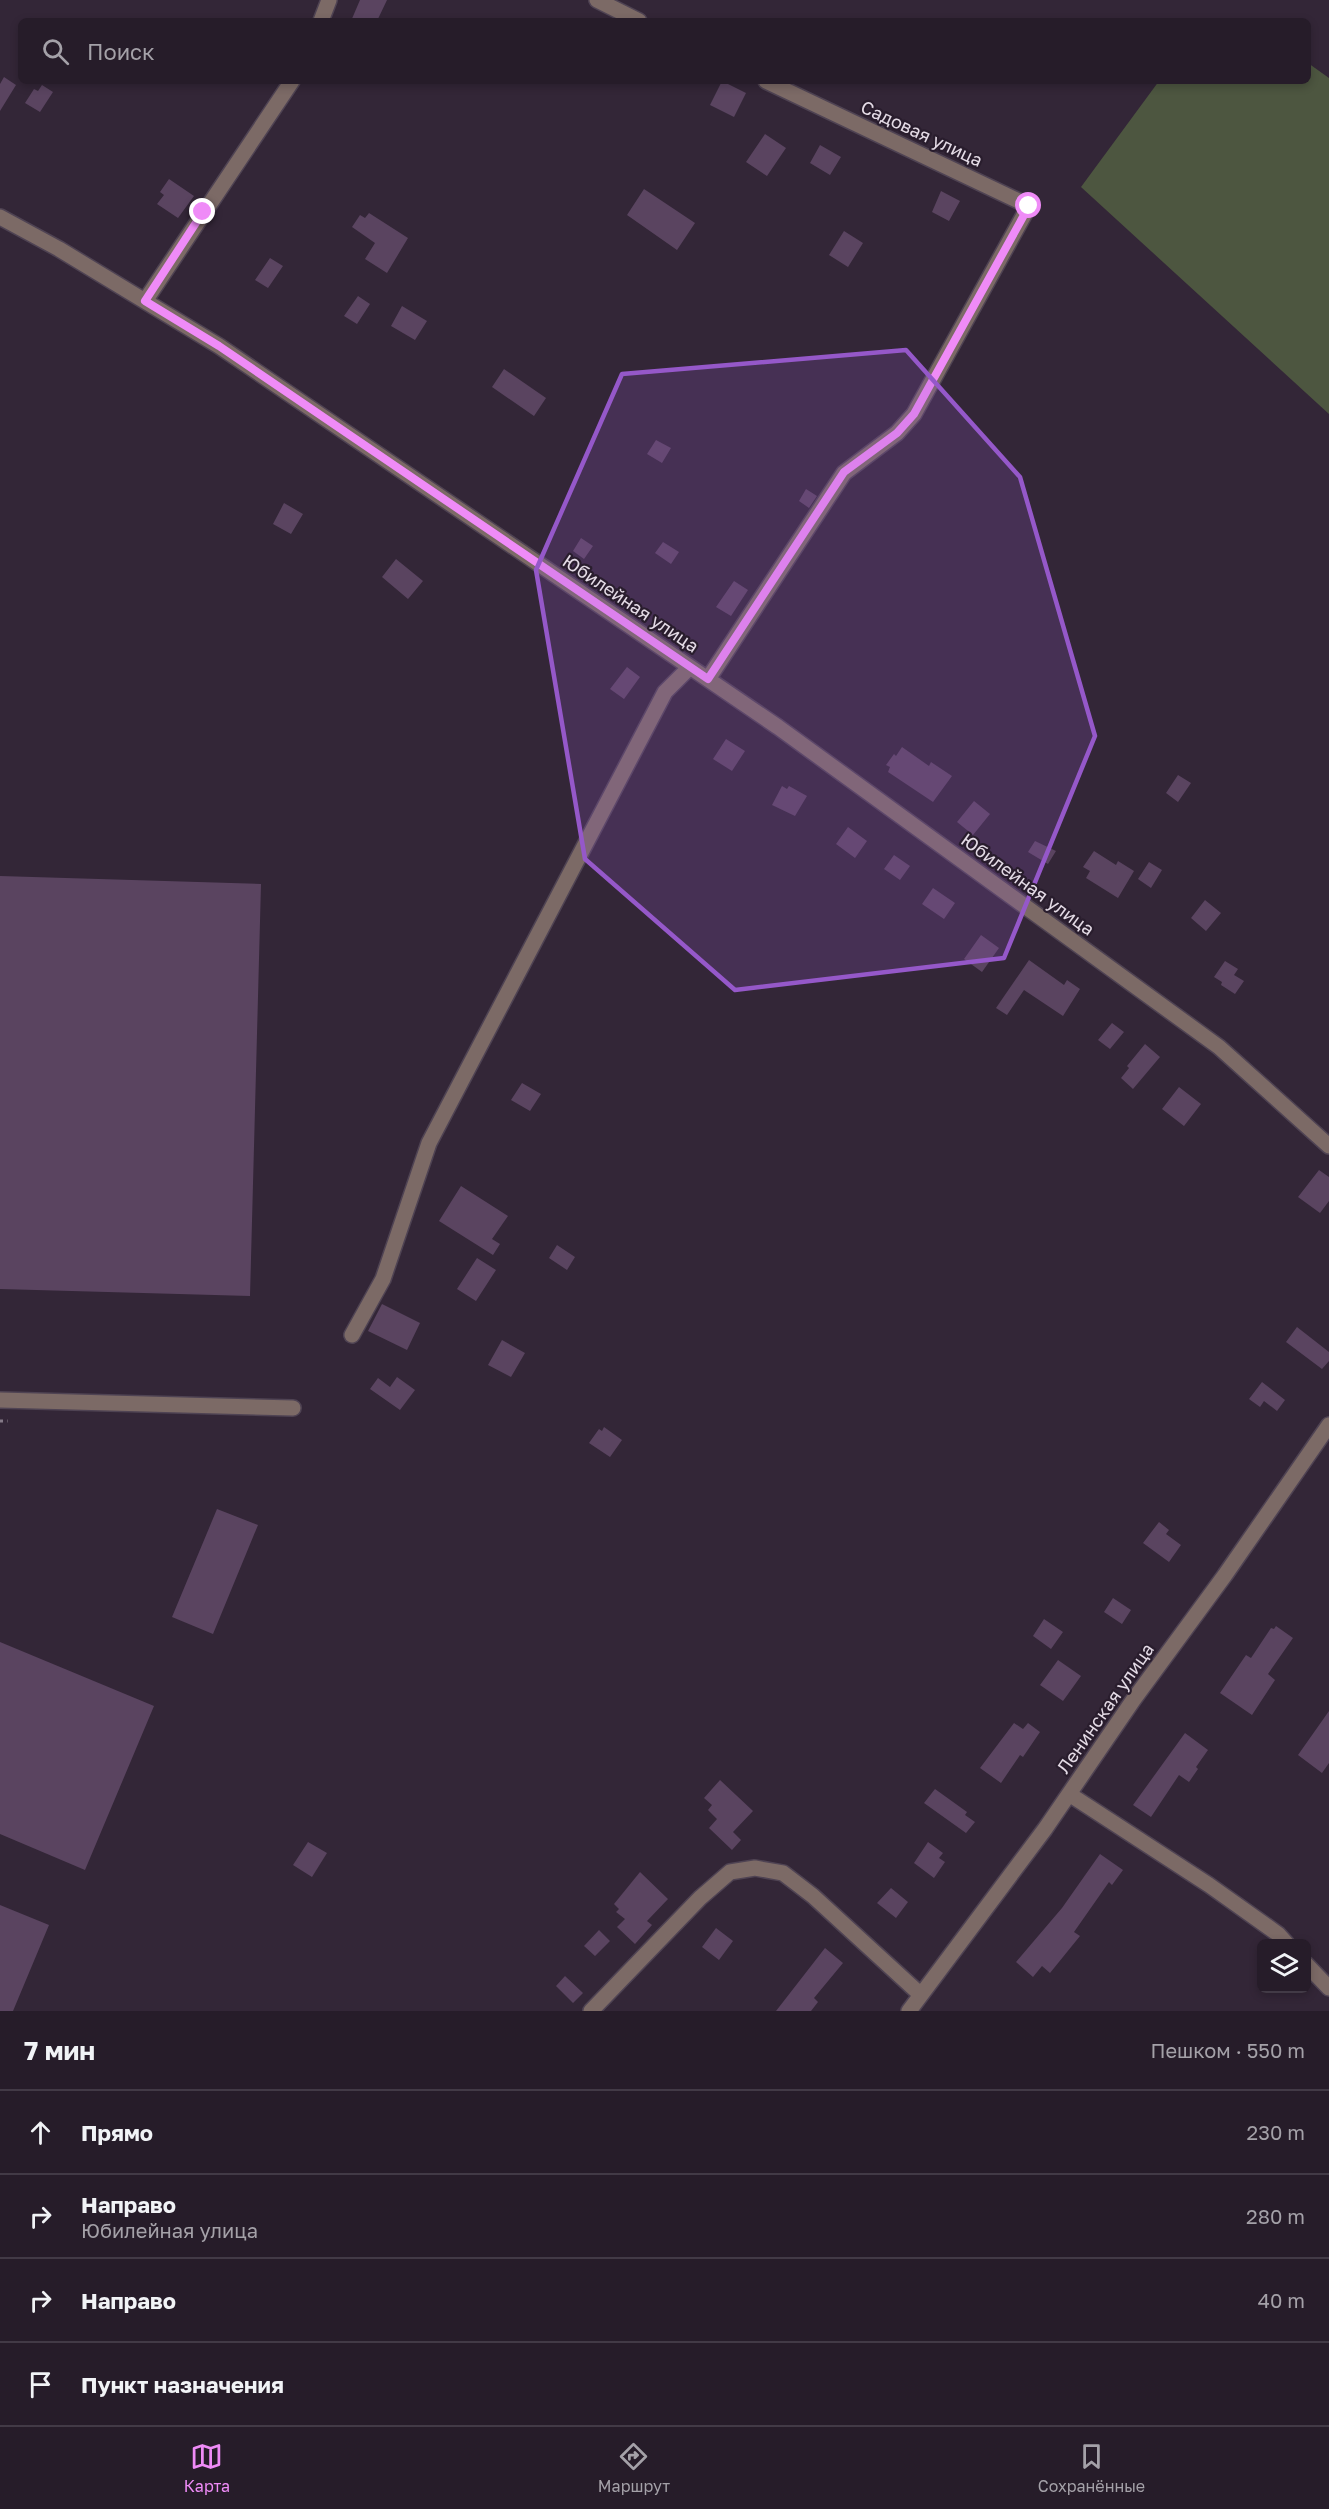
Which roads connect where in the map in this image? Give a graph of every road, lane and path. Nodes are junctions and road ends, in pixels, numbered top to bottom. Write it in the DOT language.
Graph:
graph roads {
  1 [pos="329,0"];
  2 [pos="597,0"];
  3 [pos="322,18"];
  4 [pos="633,18"];
  5 [pos="290,84"];
  6 [pos="772,84"];
  7 [pos="0,217"];
  8 [pos="145,301"];
  9 [pos="690,667"];
  10 [pos="708,679"];
  11 [pos="1329,1146"];
  12 [pos="352,1335"];
  13 [pos="0,1400"];
  14 [pos="293,1408"];
  15 [pos="0,1421"];
  16 [pos="8,1421"];
  17 [pos="1329,1425"];
  18 [pos="1069,1794"];
  19 [pos="1282,1939"];
  20 [pos="1311,1969"];
  21 [pos="1329,1988"];
  22 [pos="921,1995"];
  23 [pos="591,2011"];
  24 [pos="909,2011"];
  1 -- 3 [label="street"];
  2 -- 4 [label="street"];
  5 -- 8 [label="street"];
  6 -- 10 [label="street, Садовая улица"];
  7 -- 8 [label="street, Юбилейная улица"];
  8 -- 9 [label="street, Юбилейная улица"];
  9 -- 10 [label="street, Юбилейная улица"];
  9 -- 12 [label="street"];
  10 -- 11 [label="street, Юбилейная улица"];
  13 -- 14 [label="street"];
  15 -- 16 [label="path"];
  17 -- 18 [label="street, Ленинская улица"];
  18 -- 19 [label="street"];
  18 -- 22 [label="street, Ленинская улица"];
  20 -- 21 [label="street"];
  22 -- 23 [label="street"];
  22 -- 24 [label="street, Ленинская улица"];
}
